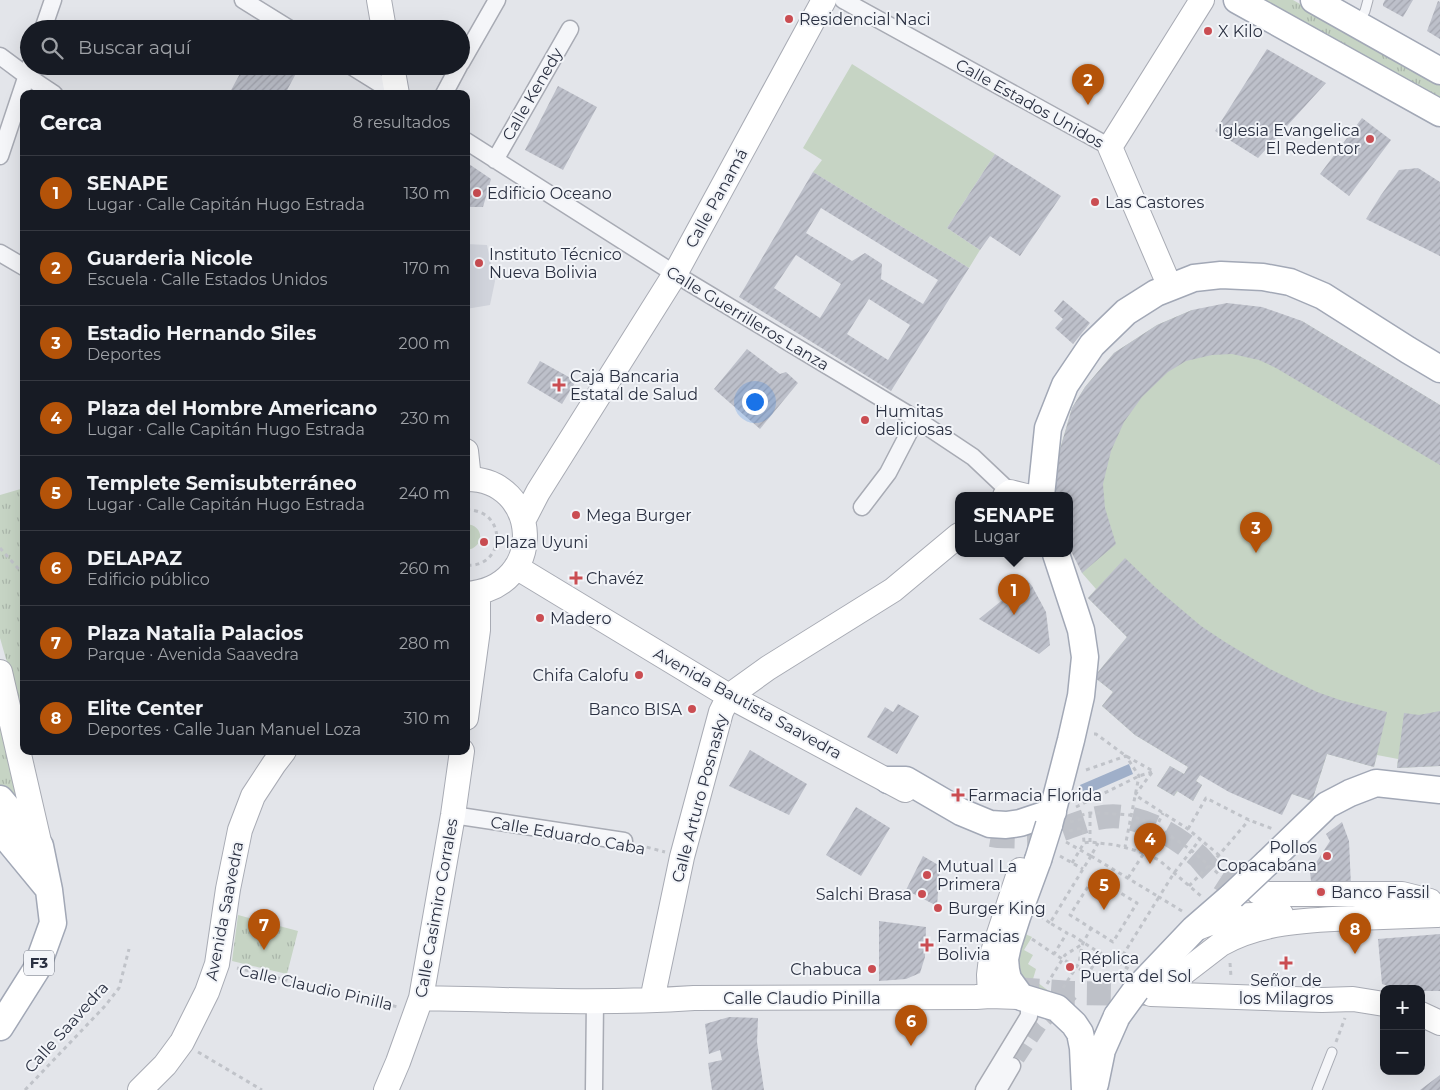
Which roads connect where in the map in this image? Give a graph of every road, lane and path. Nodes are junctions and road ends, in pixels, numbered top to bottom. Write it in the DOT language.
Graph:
graph roads {
  1 [pos="52,0"];
  2 [pos="244,0"];
  3 [pos="378,0"];
  4 [pos="497,0"];
  5 [pos="824,0"];
  6 [pos="842,0"];
  7 [pos="1202,0"];
  8 [pos="1237,0"];
  9 [pos="1314,0"];
  10 [pos="1368,0"];
  11 [pos="46,20"];
  12 [pos="276,20"];
  13 [pos="382,20"];
  14 [pos="1357,24"];
  15 [pos="570,29"];
  16 [pos="470,47"];
  17 [pos="0,56"];
  18 [pos="20,67"];
  19 [pos="1440,71"];
  20 [pos="27,75"];
  21 [pos="33,75"];
  22 [pos="366,75"];
  23 [pos="394,75"];
  24 [pos="454,75"];
  25 [pos="22,90"];
  26 [pos="49,90"];
  27 [pos="390,90"];
  28 [pos="396,90"];
  29 [pos="446,90"];
  30 [pos="20,95"];
  31 [pos="1440,113"];
  32 [pos="470,144"];
  33 [pos="1110,147"];
  34 [pos="0,156"];
  35 [pos="495,160"];
  36 [pos="0,253"];
  37 [pos="20,265"];
  38 [pos="675,274"];
  39 [pos="1170,287"];
  40 [pos="1440,345"];
  41 [pos="1408,350"];
  42 [pos="1440,368"];
  43 [pos="916,419"];
  44 [pos="470,479"];
  45 [pos="1011,492"];
  46 [pos="1041,492"];
  47 [pos="862,507"];
  48 [pos="470,510"];
  49 [pos="523,521"];
  50 [pos="955,538"];
  51 [pos="0,548"];
  52 [pos="1057,557"];
  53 [pos="470,565"];
  54 [pos="516,567"];
  55 [pos="20,570"];
  56 [pos="472,594"];
  57 [pos="0,672"];
  58 [pos="470,689"];
  59 [pos="729,696"];
  60 [pos="1090,734"];
  61 [pos="281,755"];
  62 [pos="461,755"];
  63 [pos="1126,756"];
  64 [pos="1080,771"];
  65 [pos="1153,771"];
  66 [pos="1140,776"];
  67 [pos="888,780"];
  68 [pos="1440,790"];
  69 [pos="1135,795"];
  70 [pos="1090,813"];
  71 [pos="1163,813"];
  72 [pos="453,815"];
  73 [pos="14,816"];
  74 [pos="1131,816"];
  75 [pos="1249,820"];
  76 [pos="1062,824"];
  77 [pos="1156,826"];
  78 [pos="1188,829"];
  79 [pos="1277,831"];
  80 [pos="983,833"];
  81 [pos="1201,838"];
  82 [pos="624,841"];
  83 [pos="1090,842"];
  84 [pos="1084,843"];
  85 [pos="1098,843"];
  86 [pos="1125,847"];
  87 [pos="1080,850"];
  88 [pos="1191,850"];
  89 [pos="1144,853"];
  90 [pos="1219,854"];
  91 [pos="1091,856"];
  92 [pos="682,857"];
  93 [pos="1072,863"];
  94 [pos="1029,865"];
  95 [pos="1209,865"];
  96 [pos="1174,873"];
  97 [pos="1128,878"];
  98 [pos="1231,882"];
  99 [pos="1189,886"];
  100 [pos="49,890"];
  101 [pos="1258,892"];
  102 [pos="1159,897"];
  103 [pos="1203,898"];
  104 [pos="1436,905"];
  105 [pos="1190,921"];
  106 [pos="1091,928"];
  107 [pos="1072,936"];
  108 [pos="1032,939"];
  109 [pos="1082,943"];
  110 [pos="129,949"];
  111 [pos="1095,950"];
  112 [pos="1054,954"];
  113 [pos="1062,959"];
  114 [pos="1230,960"];
  115 [pos="216,964"];
  116 [pos="1076,967"];
  117 [pos="1088,974"];
  118 [pos="1232,985"];
  119 [pos="1062,989"];
  120 [pos="1139,992"];
  121 [pos="1032,994"];
  122 [pos="990,996"];
  123 [pos="1353,999"];
  124 [pos="652,1000"];
  125 [pos="595,1001"];
  126 [pos="1380,1003"];
  127 [pos="419,1005"];
  128 [pos="1425,1016"];
  129 [pos="1440,1023"];
  130 [pos="0,1027"];
  131 [pos="182,1042"];
  132 [pos="1332,1052"];
  133 [pos="1017,1058"];
  134 [pos="25,1090"];
  135 [pos="140,1090"];
  136 [pos="262,1090"];
  137 [pos="386,1090"];
  138 [pos="594,1090"];
  139 [pos="984,1090"];
  140 [pos="998,1090"];
  141 [pos="1086,1090"];
  142 [pos="1094,1090"];
  143 [pos="1317,1090"];
  1 -- 11 [label="street"];
  2 -- 12 [label="street"];
  3 -- 13 [label="main road"];
  4 -- 16 [label="street"];
  5 -- 38 [label="main road, Calle Panamá"];
  6 -- 33 [label="street, Calle Estados Unidos"];
  7 -- 33 [label="main road"];
  8 -- 31 [label="main road"];
  9 -- 14 [label="main road"];
  10 -- 14 [label="lane"];
  14 -- 19 [label="main road"];
  15 -- 35 [label="street, Calle Kenedy"];
  17 -- 18 [label="street"];
  20 -- 25 [label="street"];
  21 -- 26 [label="street"];
  22 -- 27 [label="street"];
  23 -- 28 [label="main road"];
  24 -- 29 [label="street"];
  30 -- 34 [label="street"];
  32 -- 35 [label="street, Calle Guerrilleros Lanza"];
  33 -- 39 [label="main road, Calle Estados Unidos"];
  35 -- 38 [label="street, Calle Guerrilleros Lanza"];
  36 -- 37 [label="street"];
  38 -- 43 [label="street, Calle Guerrilleros Lanza"];
  38 -- 49 [label="main road, Calle Panamá"];
  39 -- 41 [label="main road"];
  39 -- 46 [label="main road"];
  40 -- 41 [label="main road"];
  41 -- 42 [label="main road"];
  43 -- 45 [label="street, Calle Guerrilleros Lanza"];
  43 -- 47 [label="street"];
  44 -- 49 [label="main road"];
  48 -- 53 [label="path"];
  49 -- 54 [label="main road"];
  50 -- 59 [label="main road, Calle Arturo Posnasky"];
  51 -- 55 [label="path"];
  52 -- 76 [label="main road"];
  54 -- 56 [label="main road"];
  54 -- 59 [label="main road, Avenida Bautista Saavedra"];
  56 -- 58 [label="main road"];
  57 -- 73 [label="main road"];
  59 -- 67 [label="main road, Avenida Bautista Saavedra"];
  59 -- 92 [label="main road, Calle Arturo Posnasky"];
  60 -- 63 [label="path"];
  61 -- 115 [label="main road, Avenida Saavedra"];
  62 -- 72 [label="main road, Calle Casimiro Corrales"];
  63 -- 64 [label="path"];
  63 -- 65 [label="path"];
  63 -- 66 [label="path"];
  65 -- 66 [label="path"];
  65 -- 69 [label="path"];
  66 -- 69 [label="path"];
  66 -- 76 [label="path"];
  67 -- 76 [label="main road"];
  67 -- 80 [label="main road, Avenida Bautista Saavedra"];
  68 -- 98 [label="main road, bridge"];
  69 -- 71 [label="path"];
  69 -- 74 [label="path"];
  70 -- 74 [label="path"];
  70 -- 76 [label="path"];
  70 -- 83 [label="path"];
  71 -- 77 [label="path"];
  71 -- 78 [label="path"];
  72 -- 82 [label="street, Calle Eduardo Caba"];
  72 -- 127 [label="main road, Calle Casimiro Corrales"];
  73 -- 100 [label="main road"];
  73 -- 100 [label="main road, F3"];
  74 -- 77 [label="path"];
  74 -- 86 [label="path"];
  75 -- 78 [label="path"];
  75 -- 79 [label="path"];
  75 -- 90 [label="path"];
  76 -- 84 [label="path"];
  76 -- 87 [label="path"];
  76 -- 94 [label="main road, bridge"];
  77 -- 88 [label="path"];
  77 -- 89 [label="path"];
  78 -- 81 [label="path"];
  81 -- 88 [label="path"];
  81 -- 90 [label="path"];
  82 -- 92 [label="path, Calle Eduardo Caba"];
  83 -- 84 [label="path"];
  83 -- 85 [label="path"];
  84 -- 87 [label="path"];
  85 -- 86 [label="path"];
  85 -- 91 [label="path"];
  86 -- 89 [label="path"];
  87 -- 91 [label="path"];
  87 -- 93 [label="path"];
  88 -- 95 [label="path"];
  88 -- 96 [label="path"];
  89 -- 96 [label="path"];
  89 -- 97 [label="path"];
  90 -- 95 [label="path"];
  90 -- 98 [label="path"];
  91 -- 97 [label="path"];
  91 -- 112 [label="path"];
  92 -- 124 [label="main road, Calle Arturo Posnasky"];
  94 -- 121 [label="main road"];
  94 -- 122 [label="main road"];
  95 -- 98 [label="path"];
  95 -- 99 [label="path"];
  96 -- 99 [label="path"];
  96 -- 102 [label="path"];
  97 -- 102 [label="path"];
  98 -- 105 [label="main road"];
  99 -- 103 [label="path"];
  100 -- 130 [label="main road, F3"];
  101 -- 104 [label="main road"];
  102 -- 105 [label="path"];
  102 -- 117 [label="path"];
  104 -- 105 [label="main road"];
  104 -- 120 [label="main road"];
  105 -- 120 [label="main road"];
  106 -- 106 [label="path"];
  106 -- 109 [label="path"];
  107 -- 109 [label="path"];
  108 -- 112 [label="path"];
  109 -- 111 [label="path"];
  109 -- 113 [label="path"];
  109 -- 116 [label="path"];
  110 -- 134 [label="path, Calle Saavedra"];
  112 -- 113 [label="path"];
  113 -- 116 [label="path"];
  113 -- 121 [label="path"];
  114 -- 118 [label="path"];
  115 -- 127 [label="path, Calle Claudio Pinilla"];
  115 -- 131 [label="main road, Avenida Saavedra"];
  116 -- 117 [label="path"];
  116 -- 119 [label="path"];
  117 -- 120 [label="path"];
  120 -- 123 [label="main road"];
  120 -- 142 [label="main road, bridge"];
  121 -- 122 [label="main road, Calle Claudio Pinilla"];
  121 -- 139 [label="street"];
  121 -- 141 [label="main road, Calle Claudio Pinilla"];
  122 -- 124 [label="main road, Calle Claudio Pinilla"];
  123 -- 126 [label="main road"];
  123 -- 132 [label="path"];
  124 -- 125 [label="main road, Calle Claudio Pinilla"];
  125 -- 127 [label="main road, Calle Claudio Pinilla"];
  125 -- 138 [label="street"];
  127 -- 137 [label="main road, Calle Casimiro Corrales"];
  128 -- 129 [label="main road"];
  131 -- 135 [label="main road, Avenida Saavedra"];
  131 -- 136 [label="path"];
  132 -- 143 [label="lane"];
  133 -- 140 [label="street"];
}
